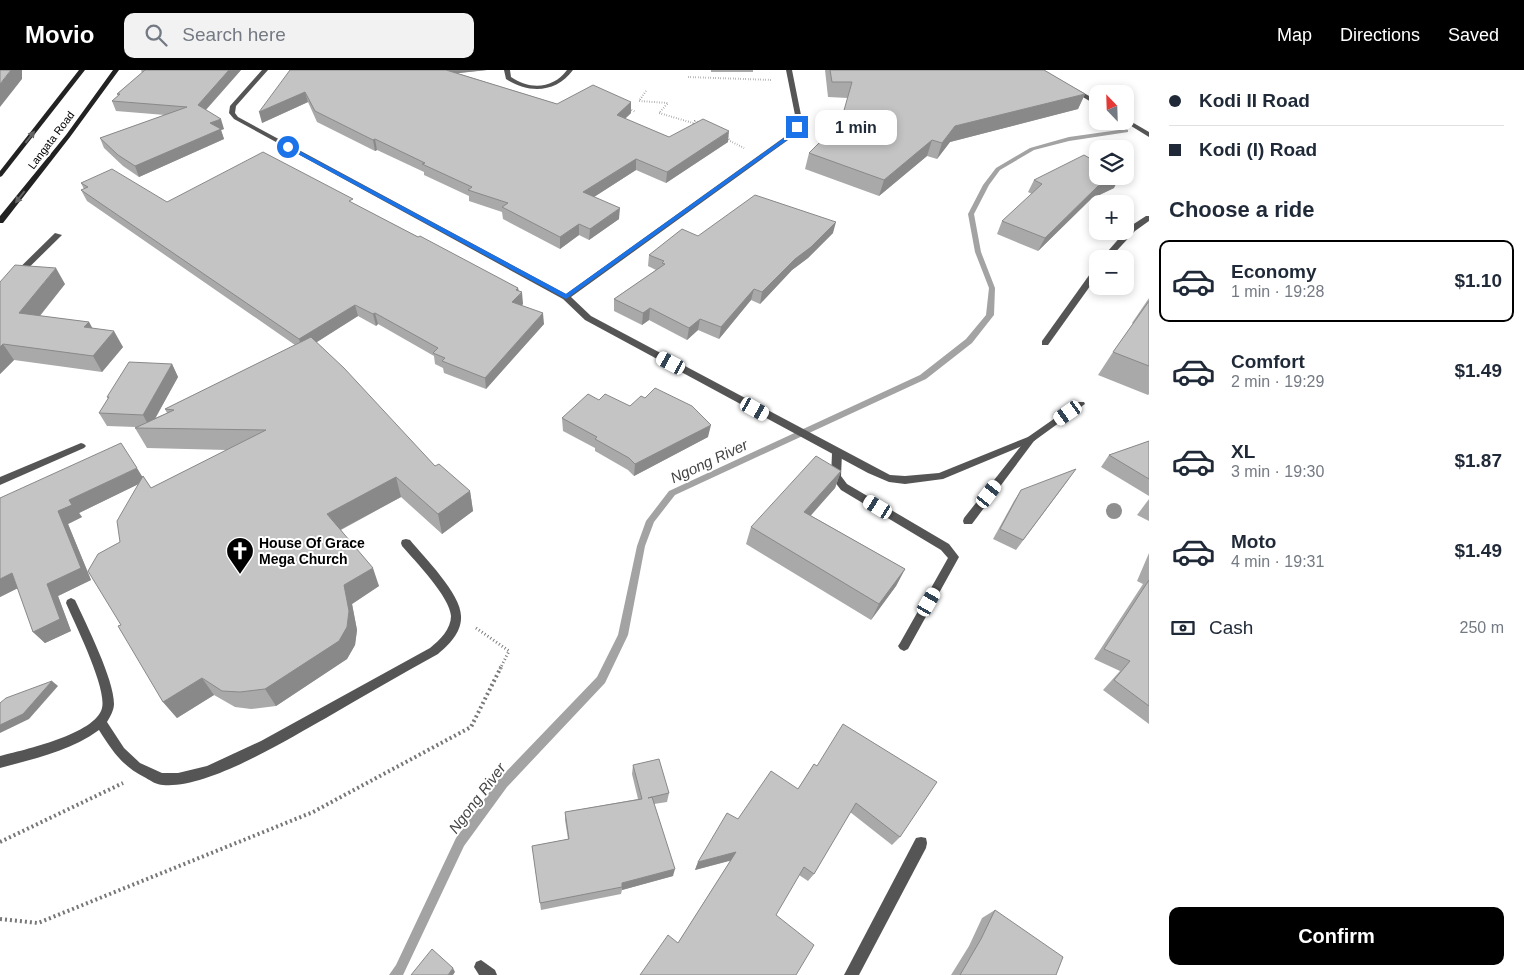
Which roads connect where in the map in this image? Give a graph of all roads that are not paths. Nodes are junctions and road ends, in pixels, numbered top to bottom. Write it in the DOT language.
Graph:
graph roads {
  1 [pos="82,70"];
  2 [pos="116,70"];
  3 [pos="265,70"];
  4 [pos="507,70"];
  5 [pos="570,70"];
  6 [pos="789,70"];
  7 [pos="1066,84"];
  8 [pos="1089,98"];
  9 [pos="1134,126"];
  10 [pos="1149,135"];
  11 [pos="0,175"];
  12 [pos="1149,218"];
  13 [pos="0,221"];
  14 [pos="58,235"];
  15 [pos="1113,250"];
  16 [pos="1089,282"];
  17 [pos="0,291"];
  18 [pos="566,297"];
  19 [pos="1045,343"];
  20 [pos="1081,404"];
  21 [pos="1031,439"];
  22 [pos="82,446"];
  23 [pos="837,453"];
  24 [pos="0,481"];
  25 [pos="968,522"];
  26 [pos="406,543"];
  27 [pos="71,604"];
  28 [pos="904,646"];
  29 [pos="101,724"];
  30 [pos="0,762"];
  31 [pos="921,843"];
  32 [pos="850,975"];
  11 -- 1 [label="main road, Langata Road, one-way"];
  2 -- 13 [label="main road, Langata Road, one-way"];
  3 -- 18 [label="street"];
  4 -- 5 [label="street"];
  6 -- 18 [label="street"];
  7 -- 8 [label="street"];
  9 -- 10 [label="street"];
  12 -- 15 [label="street"];
  14 -- 17 [label="street"];
  16 -- 19 [label="street"];
  18 -- 23 [label="street"];
  20 -- 21 [label="street"];
  21 -- 23 [label="street"];
  21 -- 25 [label="street"];
  22 -- 24 [label="street"];
  23 -- 28 [label="street"];
  26 -- 29 [label="street"];
  27 -- 29 [label="street"];
  29 -- 30 [label="street"];
  31 -- 32 [label="street"];
}
